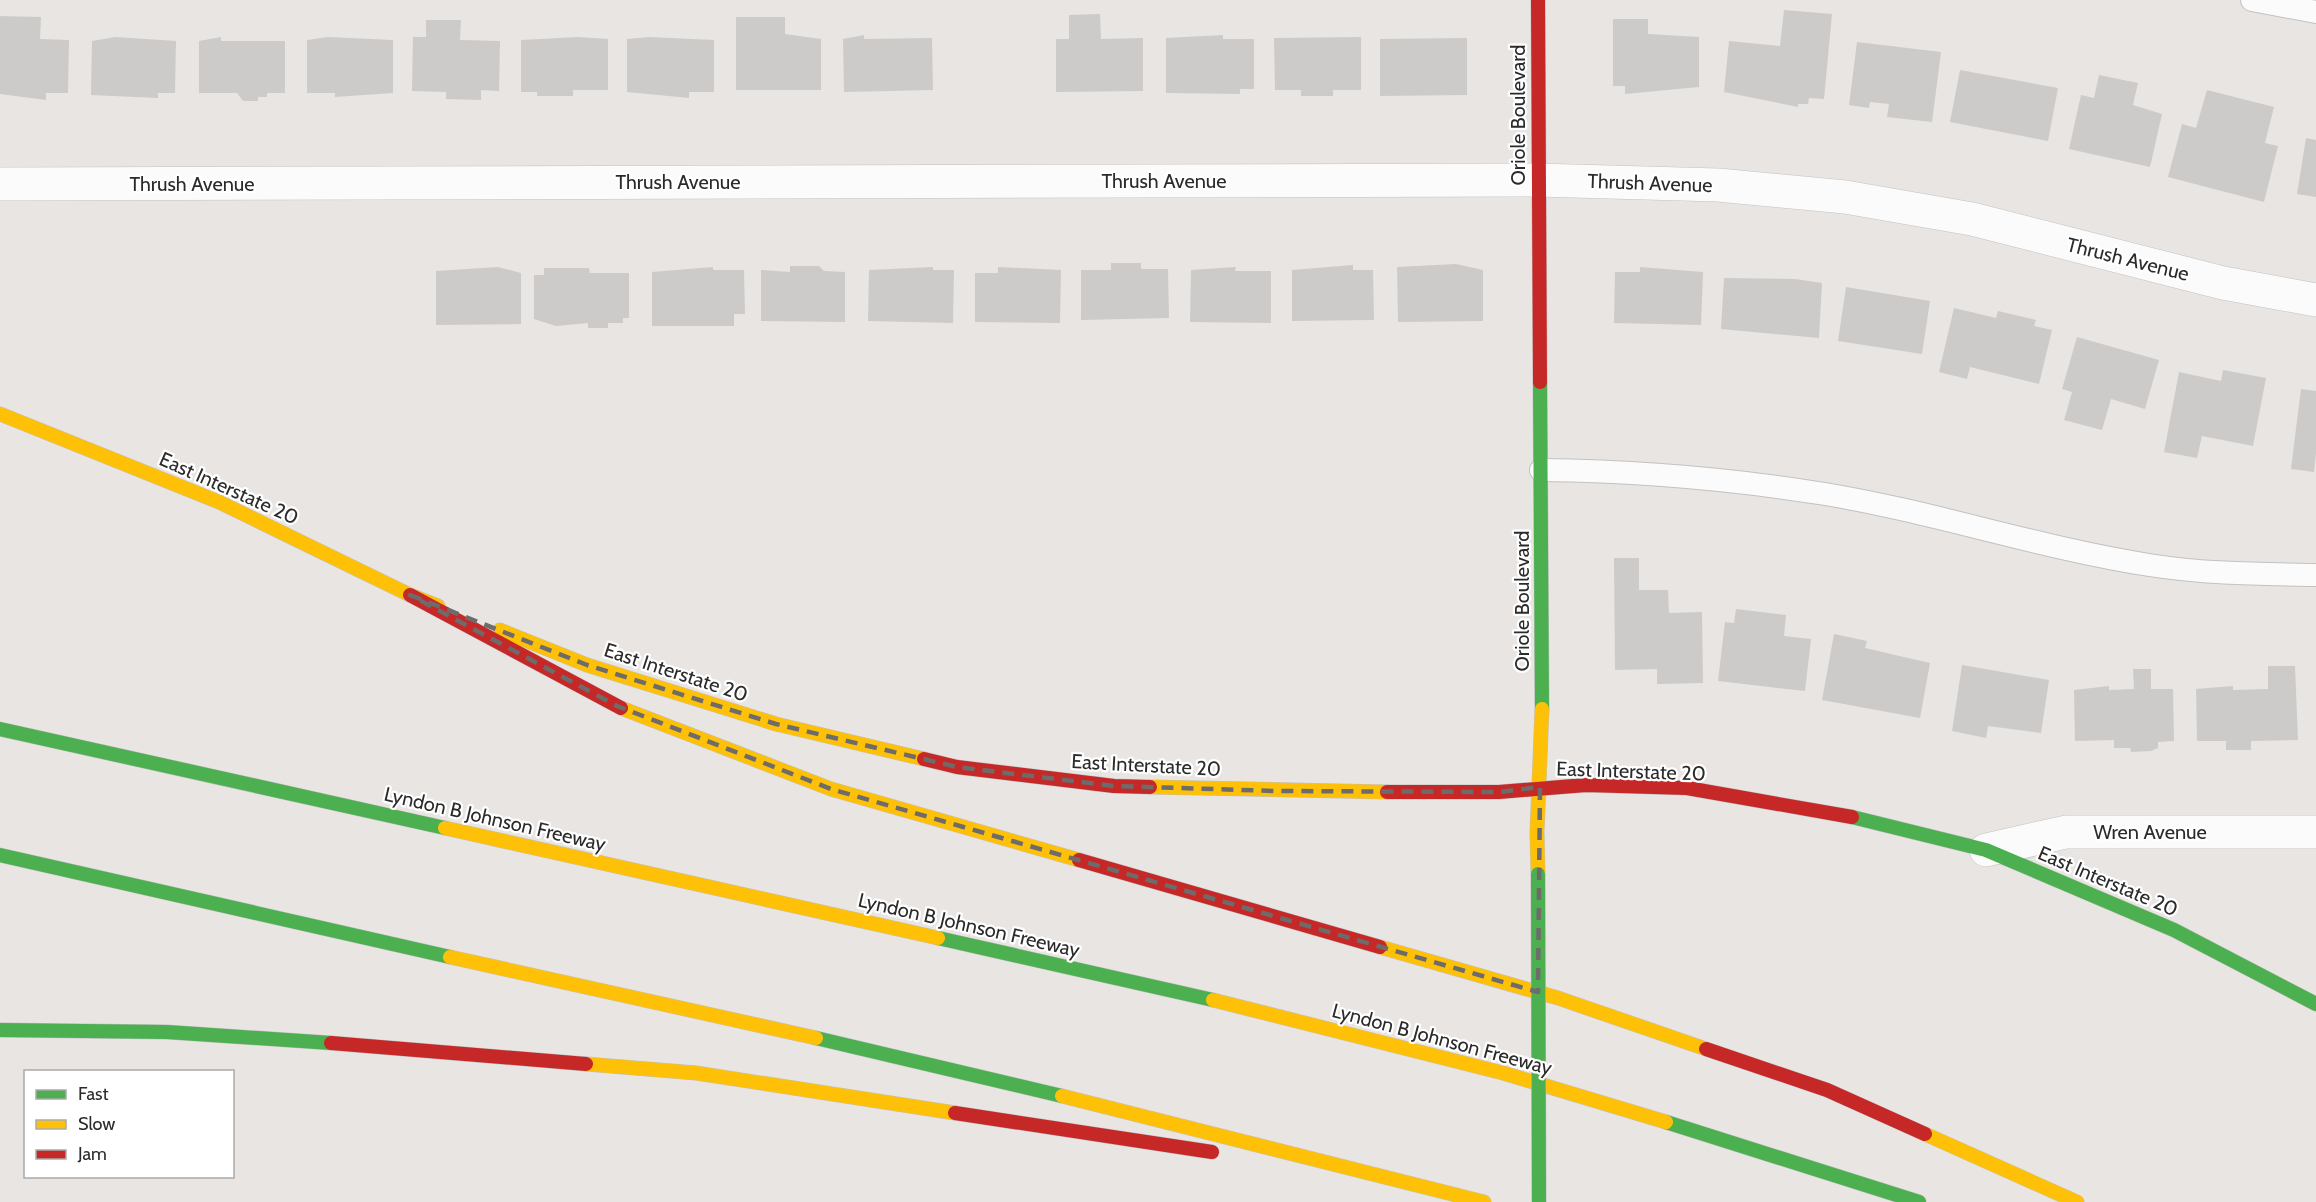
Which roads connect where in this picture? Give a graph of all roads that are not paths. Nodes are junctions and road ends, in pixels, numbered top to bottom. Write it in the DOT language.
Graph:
graph roads {
  1 [pos="1538,0"];
  2 [pos="2252,0"];
  3 [pos="2316,12"];
  4 [pos="1538,180"];
  5 [pos="0,184"];
  6 [pos="2316,300"];
  7 [pos="0,414"];
  8 [pos="1541,470"];
  9 [pos="2316,575"];
  10 [pos="410,595"];
  11 [pos="0,729"];
  12 [pos="1540,788"];
  13 [pos="2316,832"];
  14 [pos="1986,850"];
  15 [pos="0,855"];
  16 [pos="2316,1004"];
  17 [pos="0,1030"];
  18 [pos="1229,1155"];
  19 [pos="1253,1158"];
  20 [pos="1419,1184"];
  21 [pos="1484,1202"];
  22 [pos="1539,1202"];
  23 [pos="1919,1202"];
  24 [pos="2077,1202"];
  1 -- 4 [label="main road, Oriole Boulevard"];
  2 -- 3 [label="lane"];
  4 -- 5 [label="street, Thrush Avenue"];
  4 -- 6 [label="street, Thrush Avenue"];
  4 -- 8 [label="main road, Oriole Boulevard"];
  7 -- 10 [label="main road, East Interstate 20"];
  8 -- 9 [label="lane"];
  8 -- 12 [label="main road, Oriole Boulevard"];
  10 -- 12 [label="main road, East Interstate 20"];
  10 -- 24 [label="main road"];
  11 -- 23 [label="main road, Lyndon B Johnson Freeway"];
  12 -- 14 [label="main road, East Interstate 20"];
  12 -- 22 [label="main road, Oriole Boulevard, bridge"];
  13 -- 14 [label="street, Wren Avenue"];
  14 -- 16 [label="main road, East Interstate 20"];
  15 -- 20 [label="main road"];
  17 -- 18 [label="main road"];
  19 -- 20 [label="main road"];
  20 -- 21 [label="main road"];
}
